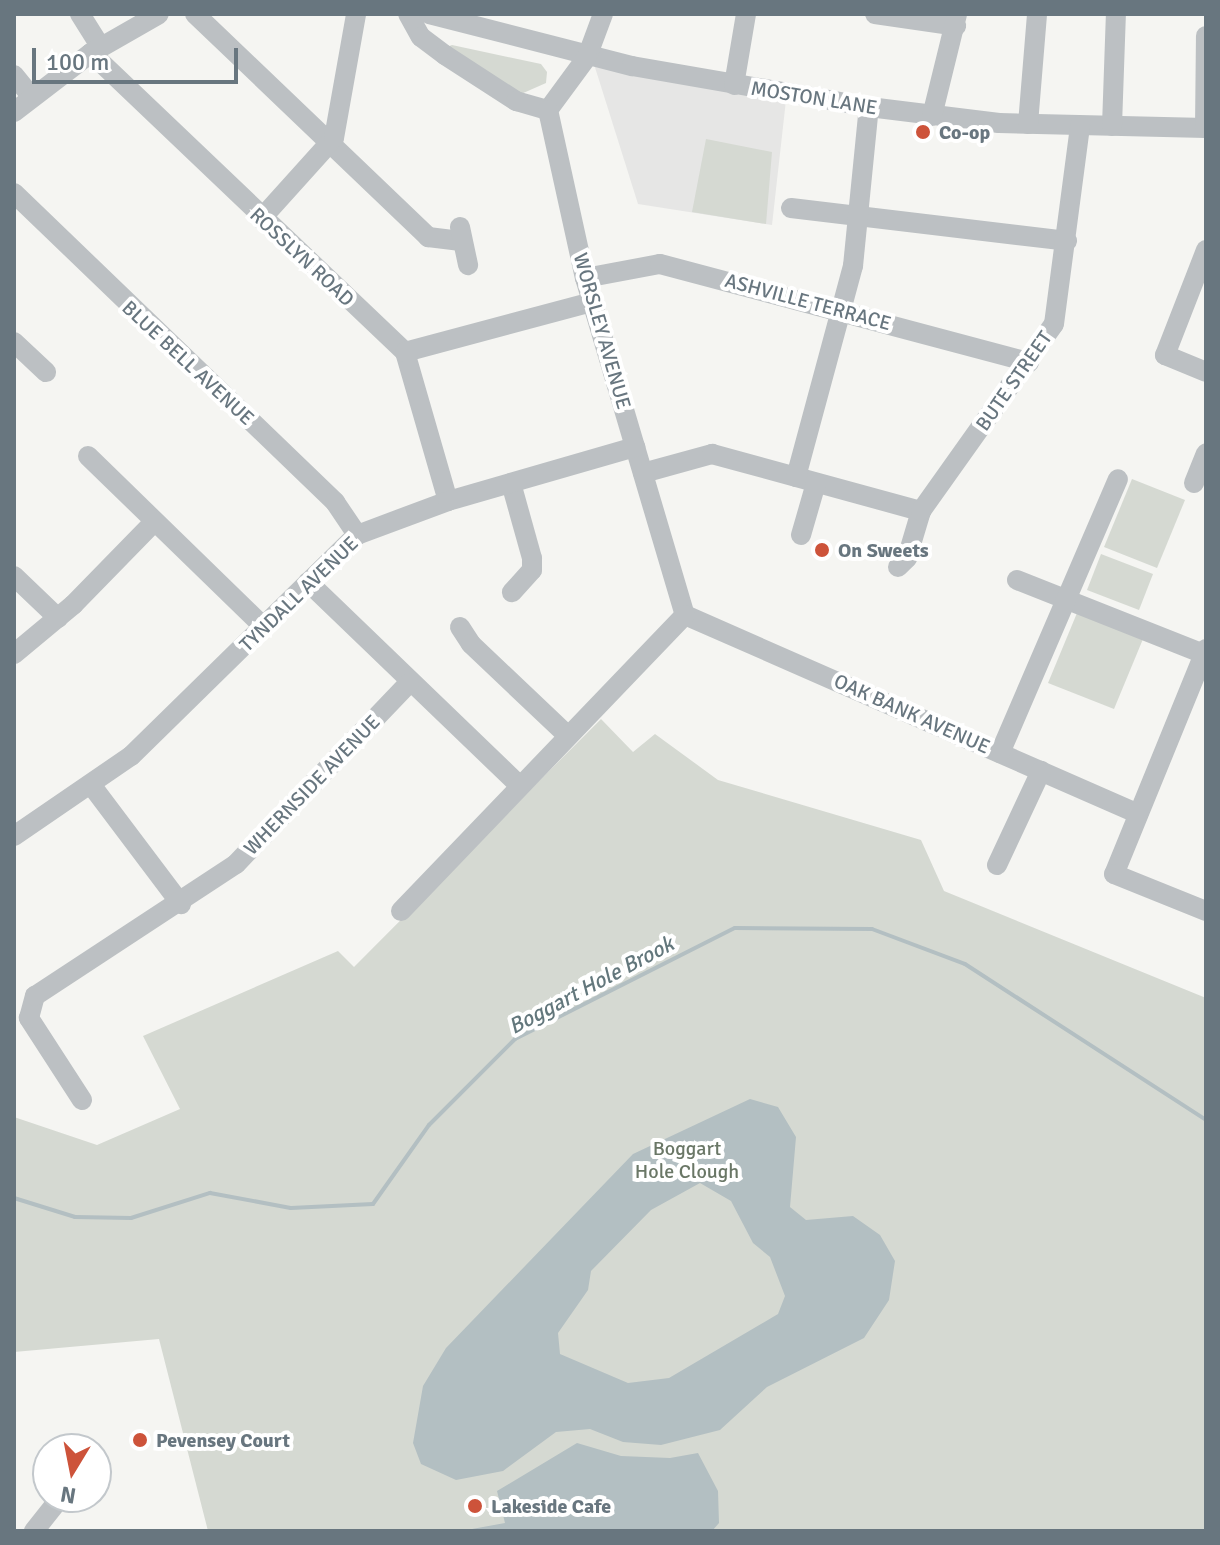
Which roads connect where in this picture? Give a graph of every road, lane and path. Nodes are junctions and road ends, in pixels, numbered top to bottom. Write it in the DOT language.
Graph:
graph roads {
  1 [pos="80,14"];
  2 [pos="159,14"];
  3 [pos="195,14"];
  4 [pos="356,14"];
  5 [pos="429,14"];
  6 [pos="603,14"];
  7 [pos="746,14"];
  8 [pos="875,14"];
  9 [pos="1037,14"];
  10 [pos="1116,14"];
  11 [pos="956,20"];
  12 [pos="487,22"];
  13 [pos="413,23"];
  14 [pos="1206,36"];
  15 [pos="96,50"];
  16 [pos="587,57"];
  17 [pos="14,75"];
  18 [pos="734,85"];
  19 [pos="31,96"];
  20 [pos="869,107"];
  21 [pos="548,110"];
  22 [pos="14,112"];
  23 [pos="932,116"];
  24 [pos="1028,124"];
  25 [pos="1080,126"];
  26 [pos="1112,126"];
  27 [pos="1205,128"];
  28 [pos="329,145"];
  29 [pos="14,193"];
  30 [pos="791,208"];
  31 [pos="858,216"];
  32 [pos="261,219"];
  33 [pos="1067,241"];
  34 [pos="1206,250"];
  35 [pos="468,265"];
  36 [pos="585,278"];
  37 [pos="592,302"];
  38 [pos="842,310"];
  39 [pos="14,342"];
  40 [pos="405,352"];
  41 [pos="1029,362"];
  42 [pos="46,372"];
  43 [pos="1206,372"];
  44 [pos="635,447"];
  45 [pos="1206,453"];
  46 [pos="88,456"];
  47 [pos="643,473"];
  48 [pos="1118,479"];
  49 [pos="806,480"];
  50 [pos="511,483"];
  51 [pos="1194,483"];
  52 [pos="448,501"];
  53 [pos="921,511"];
  54 [pos="154,522"];
  55 [pos="357,535"];
  56 [pos="801,535"];
  57 [pos="898,567"];
  58 [pos="14,576"];
  59 [pos="1017,580"];
  60 [pos="308,582"];
  61 [pos="512,592"];
  62 [pos="1068,600"];
  63 [pos="685,615"];
  64 [pos="58,618"];
  65 [pos="264,627"];
  66 [pos="460,627"];
  67 [pos="1205,653"];
  68 [pos="14,654"];
  69 [pos="409,683"];
  70 [pos="567,735"];
  71 [pos="1000,753"];
  72 [pos="1041,771"];
  73 [pos="519,785"];
  74 [pos="92,786"];
  75 [pos="1138,814"];
  76 [pos="14,836"];
  77 [pos="997,865"];
  78 [pos="181,904"];
  79 [pos="401,911"];
  80 [pos="1206,911"];
  81 [pos="82,1100"];
  82 [pos="48,1513"];
  83 [pos="34,1531"];
  1 -- 15 [label="street, ROSSLYN ROAD"];
  2 -- 15 [label="street"];
  3 -- 28 [label="street"];
  4 -- 28 [label="street"];
  5 -- 12 [label="street, MOSTON LANE"];
  5 -- 13 [label="street"];
  6 -- 16 [label="street"];
  7 -- 18 [label="street"];
  8 -- 11 [label="street"];
  9 -- 24 [label="street"];
  10 -- 26 [label="street"];
  11 -- 23 [label="street"];
  12 -- 16 [label="street, MOSTON LANE"];
  13 -- 21 [label="street"];
  14 -- 27 [label="street"];
  15 -- 19 [label="street"];
  15 -- 32 [label="street, ROSSLYN ROAD"];
  16 -- 18 [label="street, MOSTON LANE"];
  16 -- 21 [label="street"];
  17 -- 19 [label="street"];
  18 -- 20 [label="street, MOSTON LANE"];
  19 -- 22 [label="street"];
  20 -- 23 [label="street, MOSTON LANE"];
  20 -- 31 [label="street"];
  21 -- 36 [label="street, WORSLEY AVENUE"];
  23 -- 24 [label="street, MOSTON LANE"];
  24 -- 25 [label="street, MOSTON LANE"];
  25 -- 26 [label="street, MOSTON LANE"];
  25 -- 33 [label="street, BUTE STREET"];
  26 -- 27 [label="street, MOSTON LANE"];
  28 -- 32 [label="street"];
  28 -- 35 [label="street"];
  29 -- 55 [label="street, BLUE BELL AVENUE"];
  30 -- 31 [label="street"];
  31 -- 33 [label="street"];
  31 -- 38 [label="street"];
  32 -- 40 [label="street, ROSSLYN ROAD"];
  33 -- 41 [label="street, BUTE STREET"];
  34 -- 43 [label="street"];
  36 -- 37 [label="street, WORSLEY AVENUE"];
  36 -- 38 [label="street, ASHVILLE TERRACE"];
  37 -- 40 [label="street"];
  37 -- 44 [label="street, WORSLEY AVENUE"];
  38 -- 41 [label="street, ASHVILLE TERRACE"];
  38 -- 49 [label="street"];
  39 -- 42 [label="street"];
  40 -- 52 [label="street"];
  41 -- 53 [label="street, BUTE STREET"];
  44 -- 47 [label="street, WORSLEY AVENUE"];
  44 -- 50 [label="street, TYNDALL AVENUE"];
  45 -- 51 [label="street"];
  46 -- 54 [label="street"];
  47 -- 49 [label="street"];
  47 -- 63 [label="street, WORSLEY AVENUE"];
  48 -- 62 [label="street"];
  49 -- 53 [label="street"];
  49 -- 56 [label="street"];
  50 -- 52 [label="street, TYNDALL AVENUE"];
  50 -- 61 [label="street"];
  52 -- 55 [label="street, TYNDALL AVENUE"];
  53 -- 57 [label="street, BUTE STREET"];
  54 -- 64 [label="street"];
  54 -- 65 [label="street"];
  55 -- 60 [label="street, TYNDALL AVENUE"];
  58 -- 64 [label="street"];
  59 -- 62 [label="street"];
  60 -- 65 [label="street, TYNDALL AVENUE"];
  60 -- 69 [label="street"];
  62 -- 67 [label="street"];
  62 -- 71 [label="street"];
  63 -- 70 [label="street"];
  63 -- 71 [label="street, OAK BANK AVENUE"];
  64 -- 68 [label="street"];
  65 -- 74 [label="street, TYNDALL AVENUE"];
  66 -- 70 [label="street"];
  67 -- 75 [label="street"];
  69 -- 73 [label="street"];
  69 -- 78 [label="street, WHERNSIDE AVENUE"];
  70 -- 73 [label="street"];
  71 -- 72 [label="street, OAK BANK AVENUE"];
  72 -- 75 [label="street, OAK BANK AVENUE"];
  72 -- 77 [label="street"];
  73 -- 79 [label="street"];
  74 -- 76 [label="street, TYNDALL AVENUE"];
  74 -- 78 [label="street"];
  75 -- 80 [label="street"];
  78 -- 81 [label="street, WHERNSIDE AVENUE"];
  82 -- 83 [label="street"];
}
